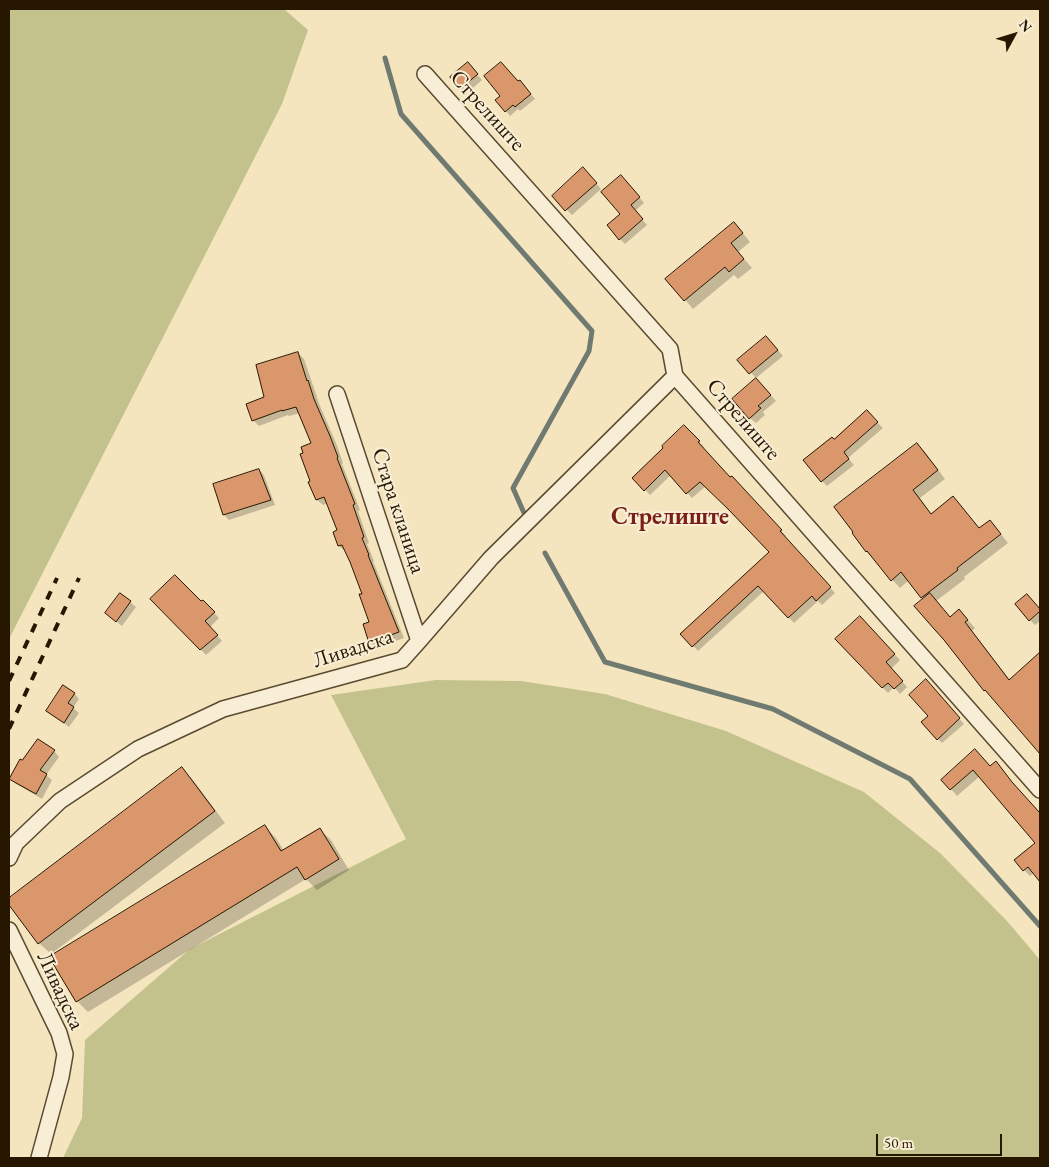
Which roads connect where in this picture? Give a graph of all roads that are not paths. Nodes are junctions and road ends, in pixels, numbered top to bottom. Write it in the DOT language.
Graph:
graph roads {
  1 [pos="425,74"];
  2 [pos="675,376"];
  3 [pos="337,394"];
  4 [pos="419,641"];
  5 [pos="1040,790"];
  6 [pos="9,858"];
  7 [pos="9,930"];
  8 [pos="39,1158"];
  1 -- 2 [label="street, Стрелиште"];
  2 -- 4 [label="street, Ливадска"];
  2 -- 5 [label="street, Стрелиште"];
  3 -- 4 [label="street, Стара кланица"];
  4 -- 6 [label="street, Ливадска"];
  7 -- 8 [label="street, Ливадска"];
}
